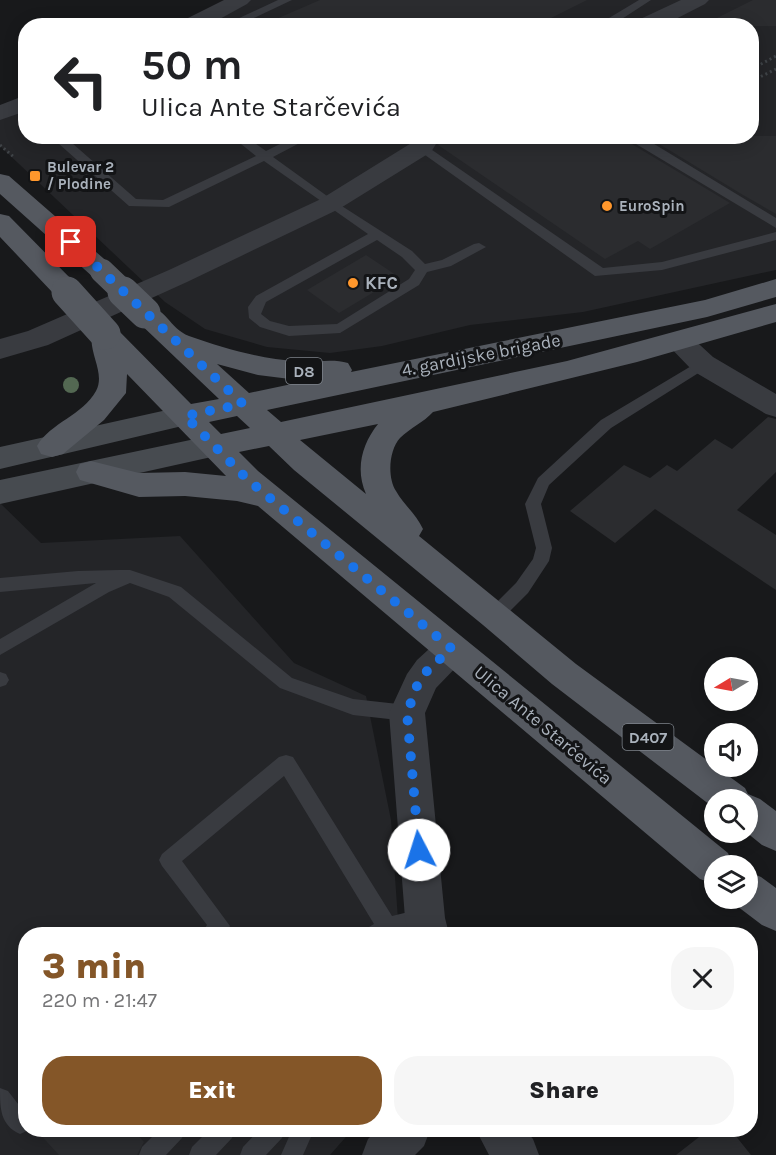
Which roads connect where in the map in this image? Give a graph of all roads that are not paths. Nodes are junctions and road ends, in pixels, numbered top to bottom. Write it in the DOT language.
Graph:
graph roads {
  1 [pos="240,0"];
  2 [pos="287,0"];
  3 [pos="646,0"];
  4 [pos="698,0"];
  5 [pos="205,18"];
  6 [pos="245,18"];
  7 [pos="617,18"];
  8 [pos="661,18"];
  9 [pos="18,105"];
  10 [pos="0,113"];
  11 [pos="65,144"];
  12 [pos="247,144"];
  13 [pos="291,144"];
  14 [pos="422,144"];
  15 [pos="428,144"];
  16 [pos="645,144"];
  17 [pos="264,157"];
  18 [pos="0,181"];
  19 [pos="330,204"];
  20 [pos="0,222"];
  21 [pos="776,224"];
  22 [pos="376,235"];
  23 [pos="776,236"];
  24 [pos="479,247"];
  25 [pos="422,269"];
  26 [pos="776,288"];
  27 [pos="776,313"];
  28 [pos="105,334"];
  29 [pos="175,341"];
  30 [pos="678,341"];
  31 [pos="0,349"];
  32 [pos="435,364"];
  33 [pos="703,364"];
  34 [pos="430,401"];
  35 [pos="243,404"];
  36 [pos="776,407"];
  37 [pos="185,416"];
  38 [pos="275,434"];
  39 [pos="52,446"];
  40 [pos="214,446"];
  41 [pos="0,458"];
  42 [pos="92,472"];
  43 [pos="0,492"];
  44 [pos="270,497"];
  45 [pos="415,551"];
  46 [pos="129,576"];
  47 [pos="0,585"];
  48 [pos="495,615"];
  49 [pos="0,648"];
  50 [pos="452,649"];
  51 [pos="407,713"];
  52 [pos="717,789"];
  53 [pos="758,819"];
  54 [pos="776,832"];
  55 [pos="704,858"];
  56 [pos="758,898"];
  57 [pos="776,912"];
  58 [pos="427,926"];
  59 [pos="219,927"];
  60 [pos="380,927"];
  61 [pos="0,1099"];
  62 [pos="18,1121"];
  63 [pos="167,1137"];
  64 [pos="217,1137"];
  65 [pos="268,1137"];
  66 [pos="300,1137"];
  67 [pos="401,1137"];
  68 [pos="503,1137"];
  69 [pos="150,1155"];
  70 [pos="200,1155"];
  71 [pos="251,1155"];
  72 [pos="292,1155"];
  73 [pos="384,1155"];
  74 [pos="517,1155"];
  1 -- 5 [label="street"];
  2 -- 6 [label="lane"];
  3 -- 7 [label="lane"];
  4 -- 8 [label="street"];
  9 -- 10 [label="street"];
  11 -- 17 [label="lane"];
  12 -- 17 [label="lane"];
  13 -- 17 [label="lane"];
  14 -- 19 [label="street"];
  15 -- 23 [label="lane"];
  16 -- 21 [label="lane"];
  17 -- 19 [label="lane"];
  18 -- 29 [label="main road, D8, bridge"];
  19 -- 22 [label="lane"];
  19 -- 31 [label="street"];
  20 -- 28 [label="main road, Ulica Ante Starčevića, bridge"];
  22 -- 25 [label="lane"];
  22 -- 25 [label="lane"];
  24 -- 25 [label="lane"];
  26 -- 32 [label="main road, 4. gardijske brigade / D8"];
  27 -- 30 [label="main road, 4. gardijske brigade"];
  28 -- 37 [label="main road, Ulica Ante Starčevića"];
  28 -- 39 [label="main road"];
  29 -- 32 [label="main road, D8"];
  29 -- 35 [label="main road, D8"];
  30 -- 33 [label="street"];
  30 -- 34 [label="main road, 4. gardijske brigade"];
  32 -- 35 [label="main road, 4. gardijske brigade / D8"];
  33 -- 36 [label="street"];
  33 -- 48 [label="lane"];
  34 -- 38 [label="main road, 4. gardijske brigade"];
  34 -- 45 [label="main road"];
  35 -- 37 [label="main road, 4. gardijske brigade / D8"];
  35 -- 38 [label="main road, D407"];
  37 -- 39 [label="street"];
  37 -- 40 [label="main road, Ulica Ante Starčevića"];
  38 -- 40 [label="main road, 4. gardijske brigade"];
  38 -- 45 [label="main road, D407"];
  39 -- 41 [label="street"];
  40 -- 42 [label="street"];
  40 -- 44 [label="main road, Ulica Ante Starčevića"];
  42 -- 43 [label="street"];
  42 -- 44 [label="main road"];
  44 -- 50 [label="main road, Ulica Ante Starčevića"];
  45 -- 48 [label="main road, D407"];
  46 -- 47 [label="lane"];
  46 -- 49 [label="lane"];
  46 -- 51 [label="lane"];
  48 -- 52 [label="main road, D407"];
  50 -- 51 [label="street"];
  50 -- 55 [label="main road, Ulica Ante Starčevića"];
  51 -- 58 [label="street"];
  53 -- 54 [label="main road"];
  56 -- 57 [label="main road"];
  59 -- 60 [label="lane"];
  61 -- 62 [label="lane"];
  63 -- 69 [label="lane"];
  64 -- 70 [label="lane"];
  65 -- 71 [label="lane"];
  66 -- 72 [label="lane"];
  67 -- 73 [label="street"];
  68 -- 74 [label="street"];
}
